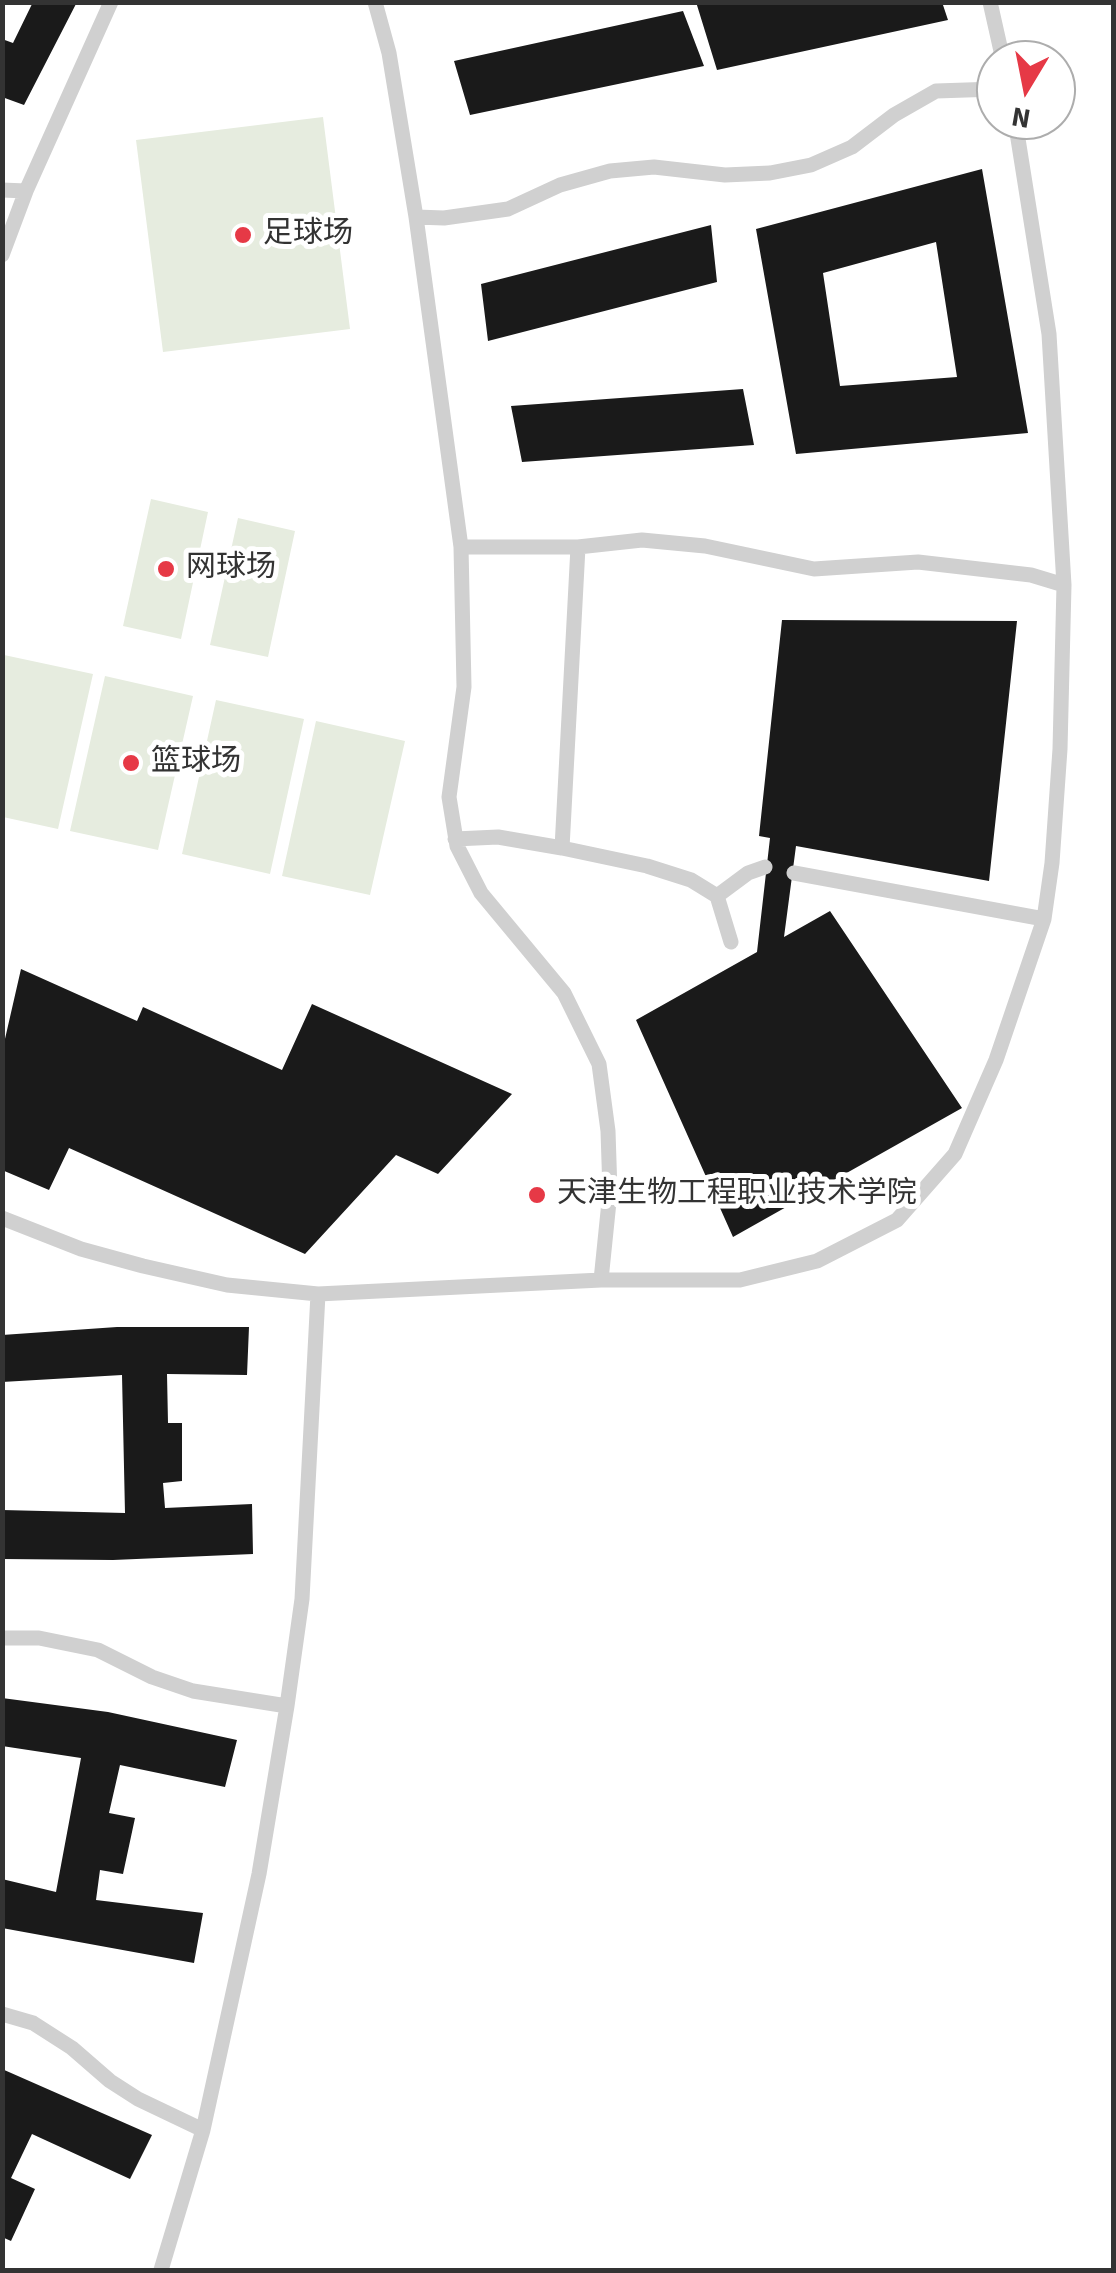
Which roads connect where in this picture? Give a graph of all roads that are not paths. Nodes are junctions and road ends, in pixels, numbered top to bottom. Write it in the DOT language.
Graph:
graph roads {
  1 [pos="110,2"];
  2 [pos="375,2"];
  3 [pos="990,2"];
  4 [pos="999,40"];
  5 [pos="976,90"];
  6 [pos="1017,140"];
  7 [pos="2,190"];
  8 [pos="26,191"];
  9 [pos="416,216"];
  10 [pos="2,255"];
  11 [pos="461,547"];
  12 [pos="578,547"];
  13 [pos="1064,585"];
  14 [pos="456,839"];
  15 [pos="562,848"];
  16 [pos="765,868"];
  17 [pos="794,873"];
  18 [pos="717,896"];
  19 [pos="1044,919"];
  20 [pos="731,942"];
  21 [pos="2,1218"];
  22 [pos="602,1280"];
  23 [pos="318,1294"];
  24 [pos="2,1638"];
  25 [pos="287,1706"];
  26 [pos="2,2014"];
  27 [pos="203,2130"];
  28 [pos="162,2270"];
  1 -- 8 [label="lane"];
  2 -- 9 [label="lane"];
  3 -- 4 [label="lane"];
  5 -- 9 [label="lane"];
  6 -- 13 [label="lane"];
  7 -- 8 [label="lane"];
  8 -- 10 [label="lane"];
  9 -- 11 [label="lane"];
  11 -- 12 [label="lane"];
  11 -- 14 [label="lane"];
  12 -- 13 [label="lane"];
  12 -- 15 [label="lane"];
  13 -- 19 [label="lane"];
  14 -- 15 [label="lane"];
  14 -- 22 [label="lane"];
  15 -- 18 [label="lane"];
  16 -- 18 [label="lane"];
  17 -- 19 [label="lane"];
  18 -- 20 [label="lane"];
  19 -- 22 [label="lane"];
  21 -- 23 [label="lane"];
  22 -- 23 [label="lane"];
  23 -- 25 [label="lane"];
  24 -- 25 [label="lane"];
  25 -- 27 [label="lane"];
  26 -- 27 [label="lane"];
  27 -- 28 [label="lane"];
}
